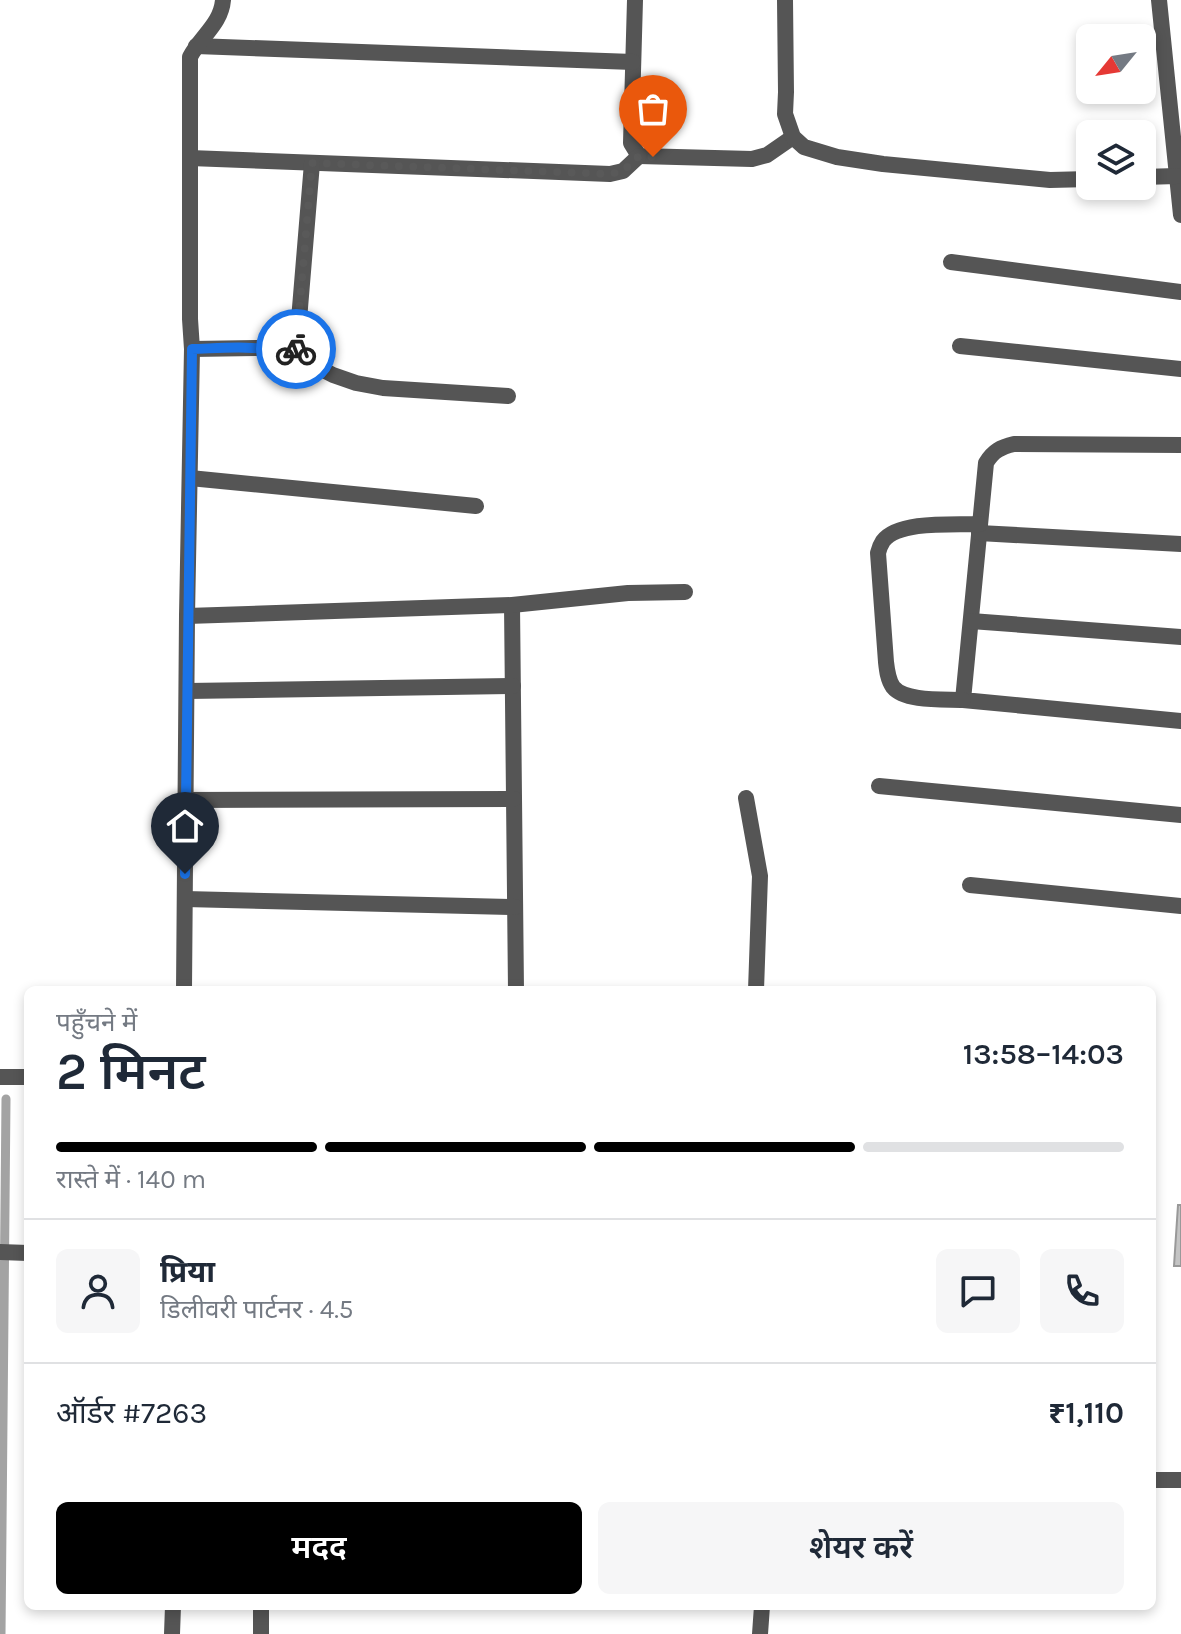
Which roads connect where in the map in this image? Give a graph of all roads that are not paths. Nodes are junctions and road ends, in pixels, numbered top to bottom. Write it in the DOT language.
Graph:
graph roads {
  1 [pos="223,0"];
  2 [pos="635,0"];
  3 [pos="785,0"];
  4 [pos="1159,0"];
  5 [pos="196,46"];
  6 [pos="633,62"];
  7 [pos="1174,81"];
  8 [pos="793,137"];
  9 [pos="639,156"];
  10 [pos="190,158"];
  11 [pos="312,163"];
  12 [pos="1177,176"];
  13 [pos="1156,177"];
  14 [pos="1076,179"];
  15 [pos="1181,215"];
  16 [pos="951,262"];
  17 [pos="1181,292"];
  18 [pos="960,346"];
  19 [pos="192,349"];
  20 [pos="296,356"];
  21 [pos="1181,369"];
  22 [pos="508,396"];
  23 [pos="1181,445"];
  24 [pos="190,478"];
  25 [pos="476,506"];
  26 [pos="980,528"];
  27 [pos="1181,544"];
  28 [pos="685,592"];
  29 [pos="512,605"];
  30 [pos="187,616"];
  31 [pos="971,621"];
  32 [pos="1181,637"];
  33 [pos="513,686"];
  34 [pos="187,691"];
  35 [pos="963,700"];
  36 [pos="1181,721"];
  37 [pos="879,786"];
  38 [pos="746,798"];
  39 [pos="514,799"];
  40 [pos="185,800"];
  41 [pos="1181,815"];
  42 [pos="970,885"];
  43 [pos="185,899"];
  44 [pos="1181,906"];
  45 [pos="515,907"];
  46 [pos="184,986"];
  47 [pos="516,986"];
  48 [pos="756,986"];
  49 [pos="0,1077"];
  50 [pos="24,1077"];
  51 [pos="0,1252"];
  52 [pos="24,1253"];
  53 [pos="1156,1480"];
  54 [pos="1181,1480"];
  55 [pos="173,1610"];
  56 [pos="261,1610"];
  57 [pos="762,1610"];
  58 [pos="172,1634"];
  59 [pos="261,1634"];
  60 [pos="760,1634"];
  1 -- 5 [label="street"];
  2 -- 6 [label="street"];
  3 -- 8 [label="street"];
  4 -- 7 [label="street"];
  5 -- 6 [label="street"];
  5 -- 10 [label="street"];
  6 -- 9 [label="street"];
  7 -- 12 [label="street"];
  8 -- 9 [label="street"];
  8 -- 14 [label="street"];
  9 -- 11 [label="street"];
  10 -- 11 [label="street"];
  10 -- 19 [label="street"];
  11 -- 20 [label="street"];
  12 -- 13 [label="street"];
  12 -- 15 [label="street"];
  16 -- 17 [label="street"];
  18 -- 21 [label="street"];
  19 -- 20 [label="street"];
  19 -- 24 [label="street"];
  20 -- 22 [label="street"];
  23 -- 26 [label="street"];
  24 -- 25 [label="street"];
  24 -- 30 [label="street"];
  26 -- 27 [label="street"];
  26 -- 31 [label="street"];
  26 -- 35 [label="street"];
  28 -- 29 [label="street"];
  29 -- 30 [label="street"];
  29 -- 33 [label="street"];
  30 -- 34 [label="street"];
  31 -- 32 [label="street"];
  31 -- 35 [label="street"];
  33 -- 34 [label="street"];
  33 -- 39 [label="street"];
  34 -- 40 [label="street"];
  35 -- 36 [label="street"];
  37 -- 41 [label="street"];
  38 -- 48 [label="street"];
  39 -- 40 [label="street"];
  39 -- 45 [label="street"];
  40 -- 43 [label="street"];
  42 -- 44 [label="street"];
  43 -- 45 [label="street"];
  43 -- 46 [label="street"];
  45 -- 47 [label="street"];
  49 -- 50 [label="street"];
  51 -- 52 [label="street"];
  53 -- 54 [label="street"];
  55 -- 58 [label="street"];
  56 -- 59 [label="street"];
  57 -- 60 [label="street"];
}
